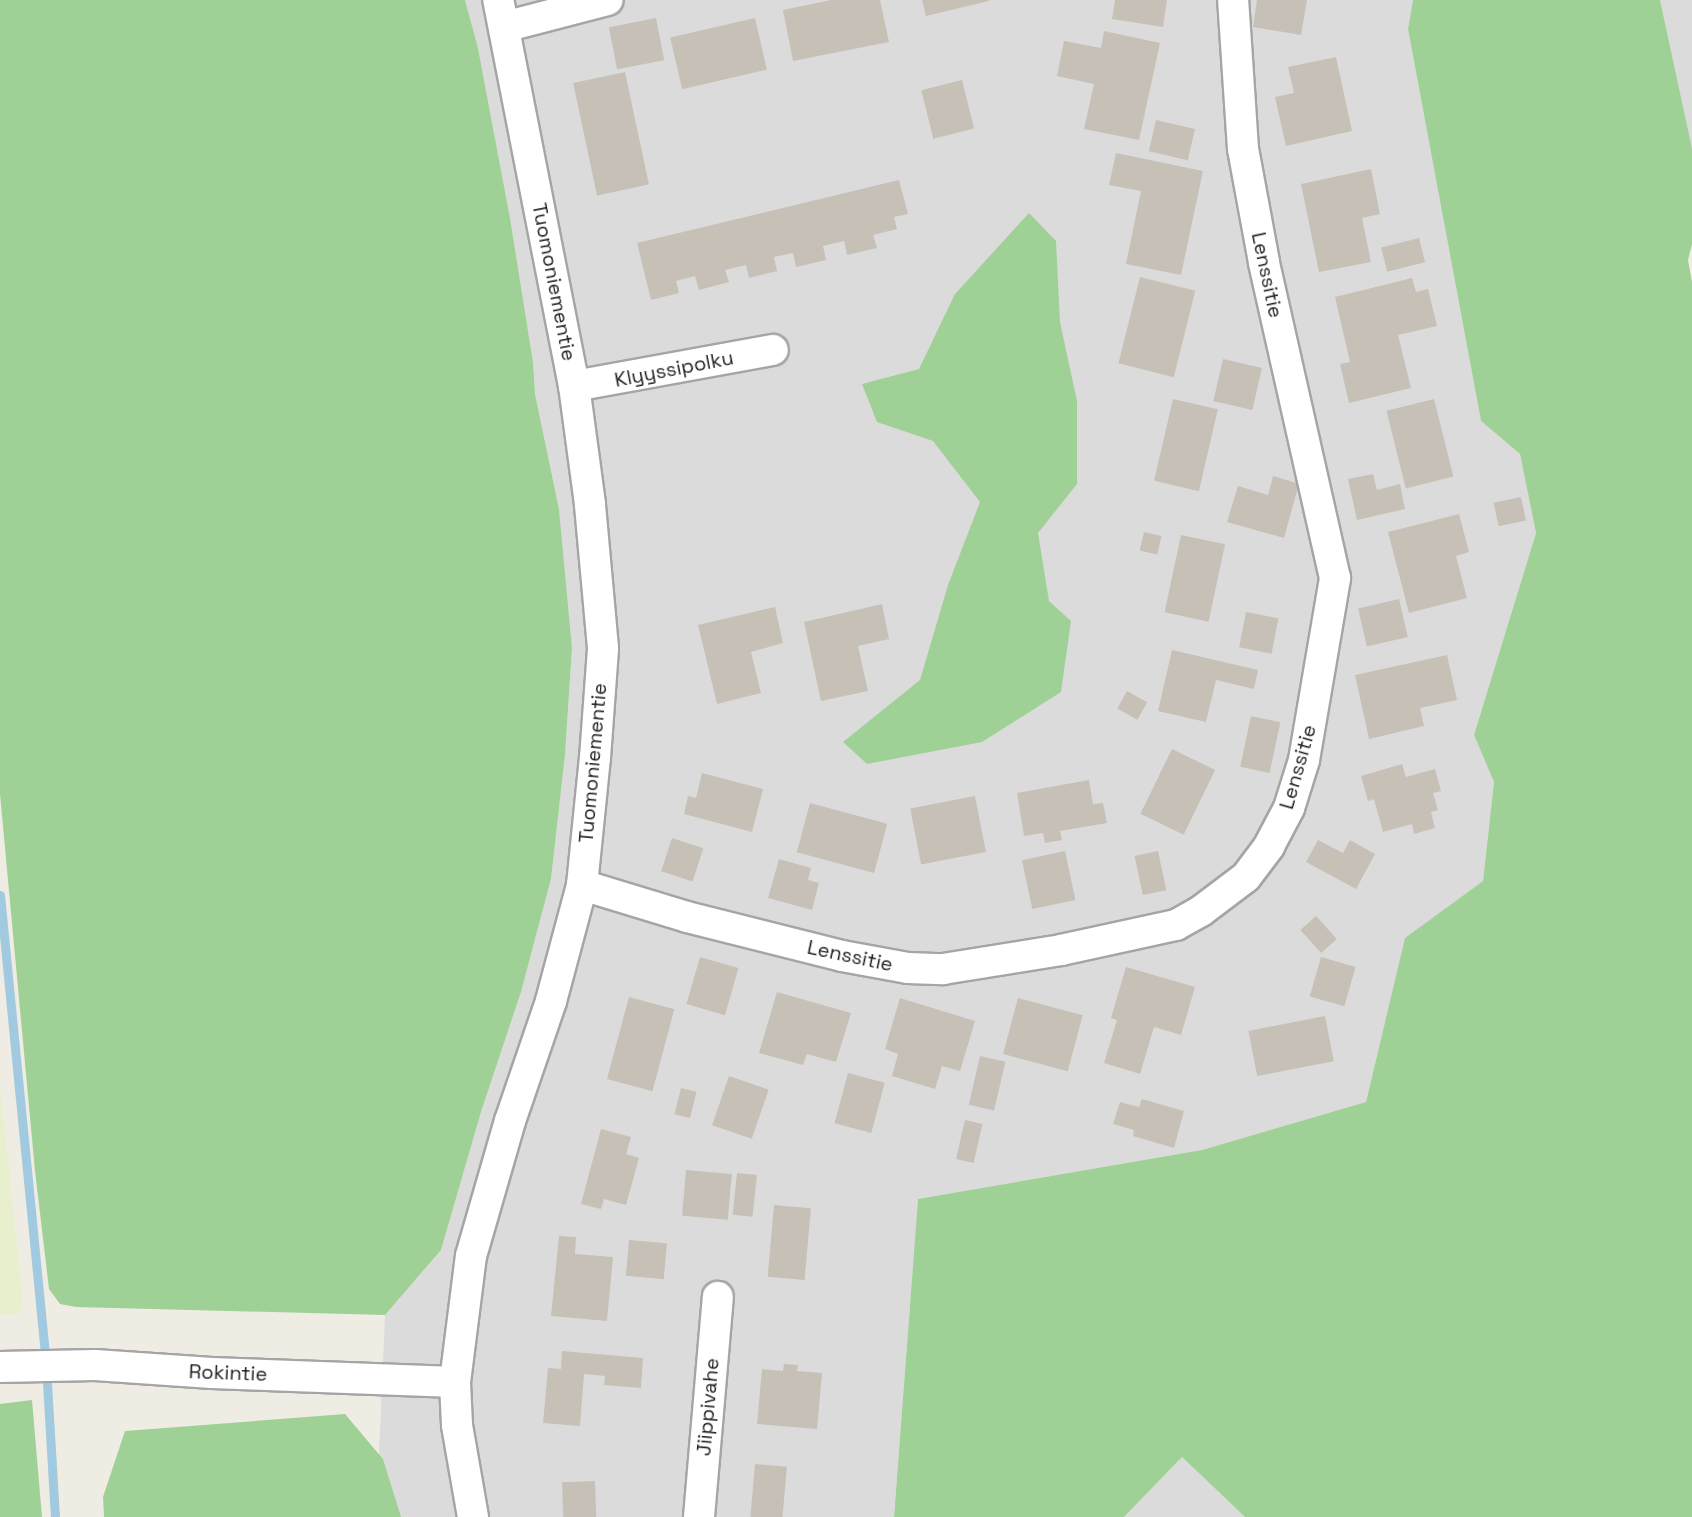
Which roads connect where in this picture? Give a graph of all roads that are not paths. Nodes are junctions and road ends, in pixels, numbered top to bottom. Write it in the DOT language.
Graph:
graph roads {
  1 [pos="608,0"];
  2 [pos="1233,0"];
  3 [pos="501,14"];
  4 [pos="773,350"];
  5 [pos="574,386"];
  6 [pos="582,885"];
  7 [pos="718,1297"];
  8 [pos="0,1367"];
  9 [pos="455,1382"];
  10 [pos="473,1517"];
  11 [pos="699,1517"];
  1 -- 3 [label="street"];
  2 -- 6 [label="street, Lenssitie"];
  3 -- 5 [label="street, Tuomoniementie"];
  4 -- 5 [label="street, Klyyssipolku"];
  5 -- 6 [label="street, Tuomoniementie"];
  6 -- 9 [label="street, Tuomoniementie"];
  7 -- 11 [label="street, Jiippivahe"];
  8 -- 9 [label="street, Rokintie"];
  9 -- 10 [label="street, Tuomoniementie"];
}
